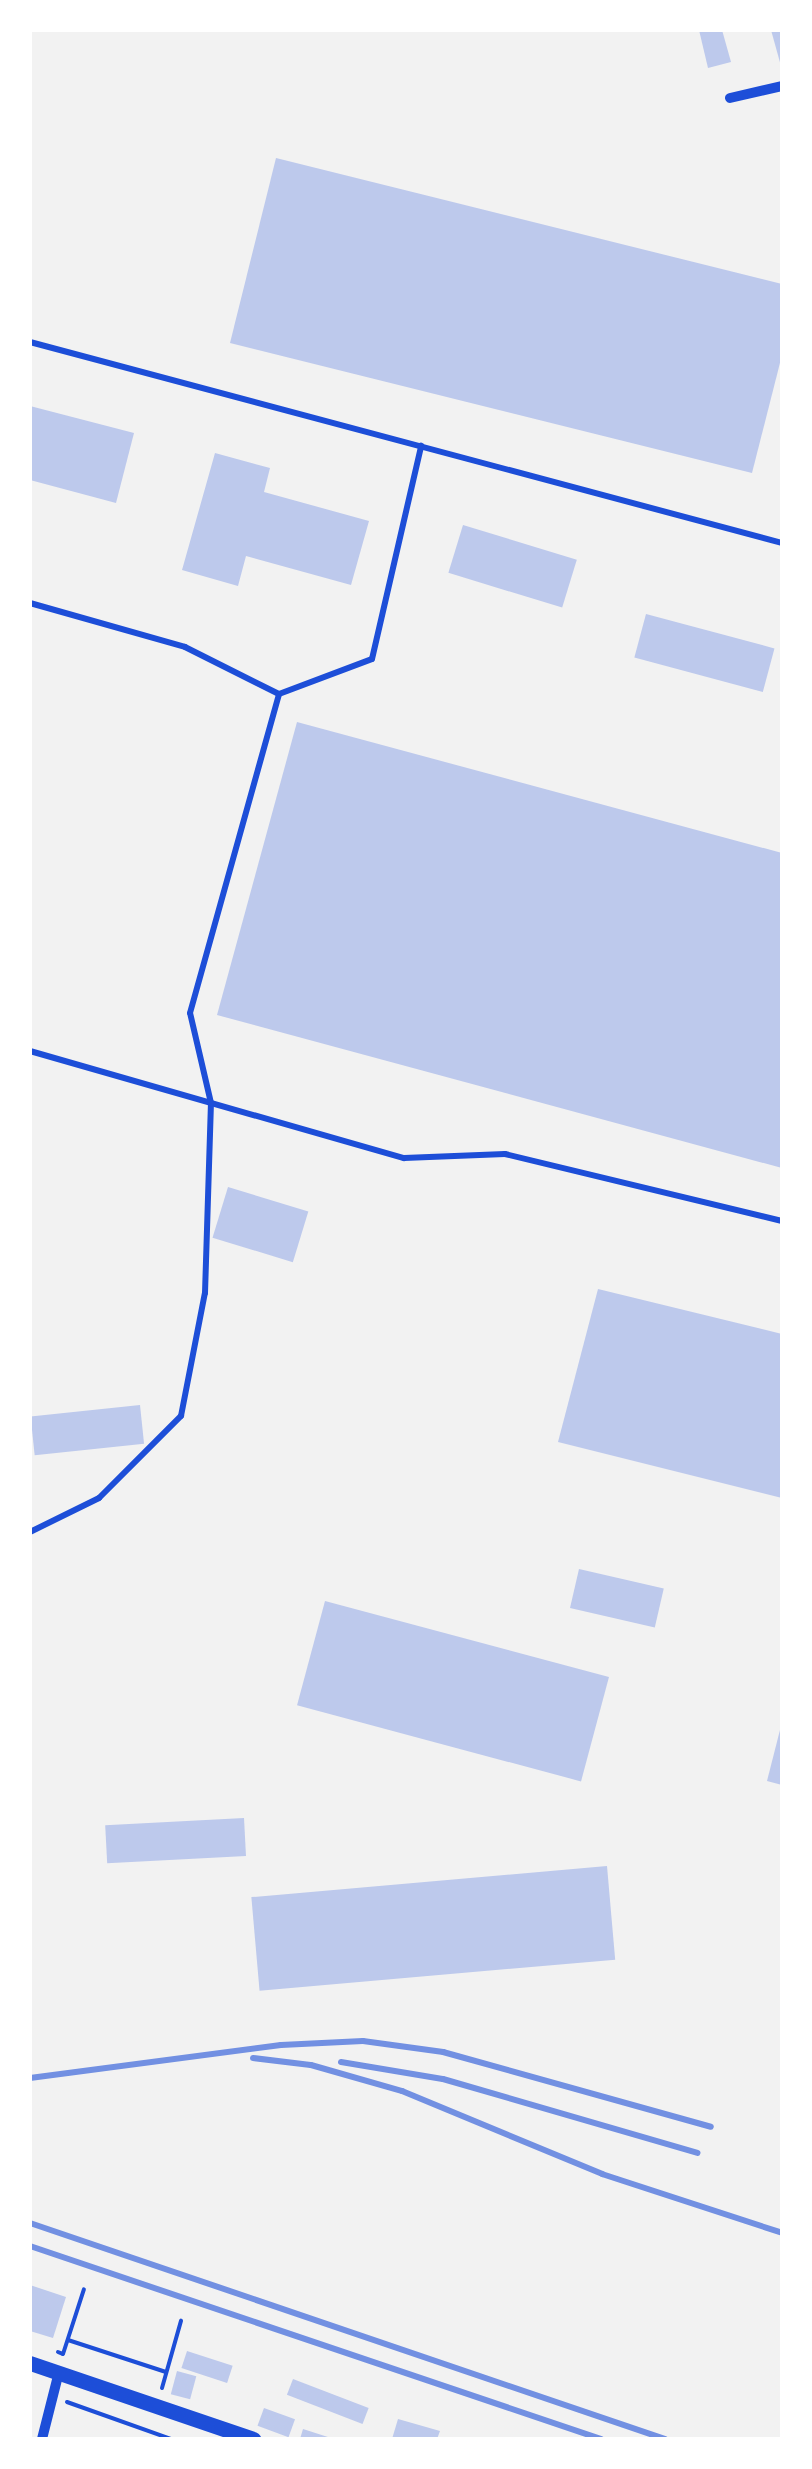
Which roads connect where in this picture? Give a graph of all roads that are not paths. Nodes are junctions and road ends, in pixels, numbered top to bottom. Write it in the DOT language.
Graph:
graph roads {
  1 [pos="782,86"];
  2 [pos="730,98"];
  3 [pos="30,342"];
  4 [pos="420,446"];
  5 [pos="782,543"];
  6 [pos="30,602"];
  7 [pos="278,694"];
  8 [pos="30,1051"];
  9 [pos="211,1102"];
  10 [pos="782,1221"];
  11 [pos="30,1532"];
  12 [pos="30,2362"];
  13 [pos="59,2372"];
  14 [pos="42,2439"];
  15 [pos="253,2439"];
  1 -- 2 [label="street"];
  3 -- 4 [label="lane"];
  4 -- 5 [label="lane"];
  4 -- 7 [label="lane"];
  6 -- 7 [label="lane"];
  7 -- 9 [label="lane"];
  8 -- 9 [label="lane"];
  9 -- 10 [label="lane"];
  9 -- 11 [label="lane"];
  12 -- 13 [label="street"];
  13 -- 14 [label="street"];
  13 -- 15 [label="street"];
}
